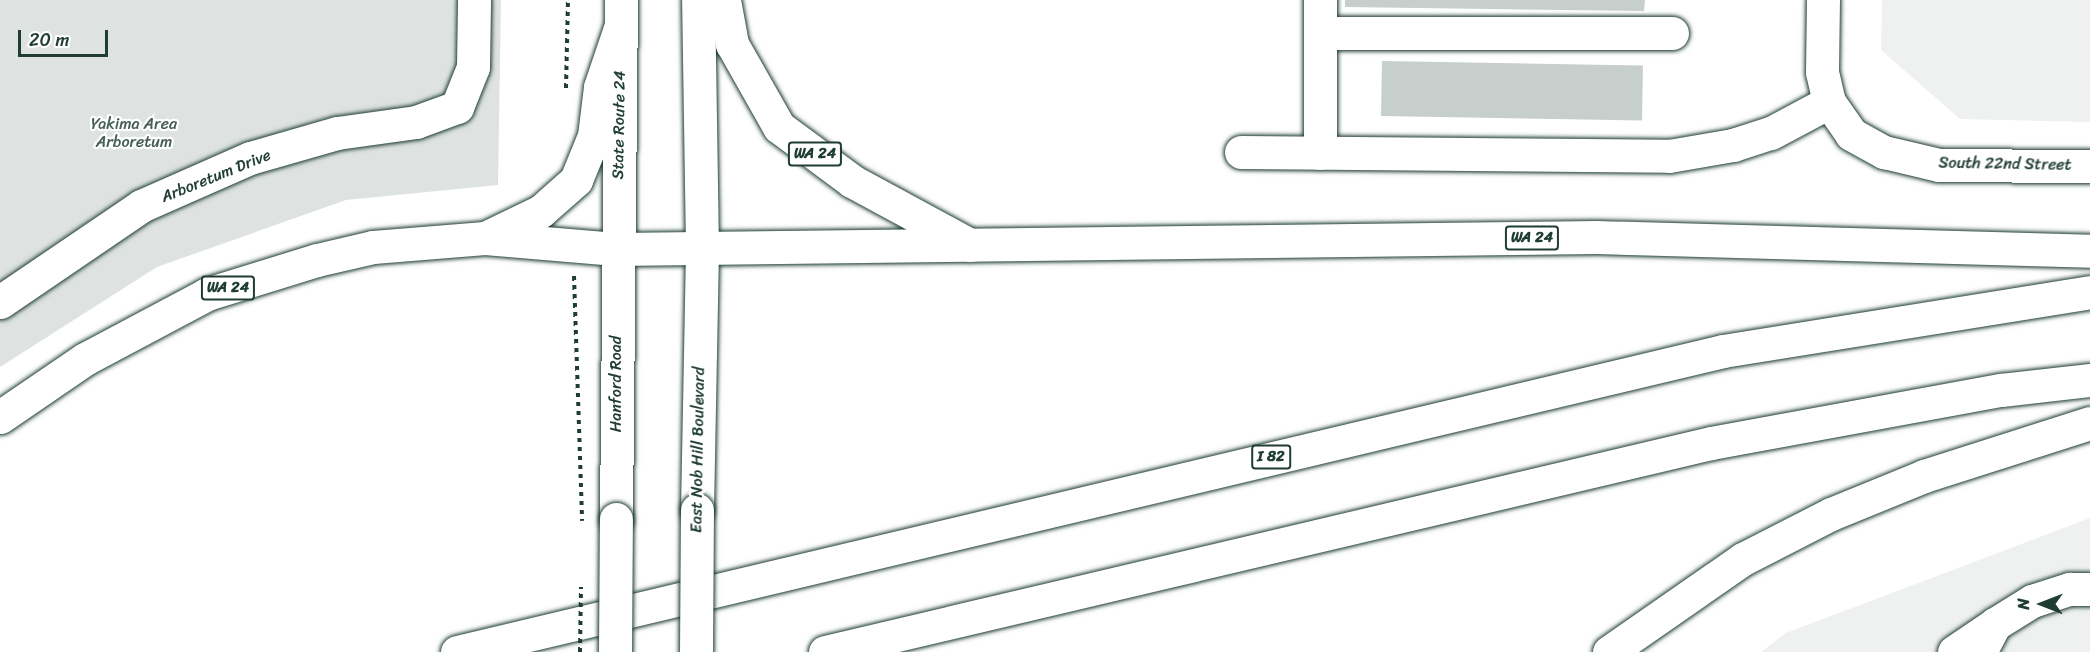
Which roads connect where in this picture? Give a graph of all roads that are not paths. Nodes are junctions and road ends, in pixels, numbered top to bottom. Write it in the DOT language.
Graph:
graph roads {
  1 [pos="474,0"];
  2 [pos="698,0"];
  3 [pos="724,0"];
  4 [pos="1320,0"];
  5 [pos="1823,0"];
  6 [pos="621,12"];
  7 [pos="1320,33"];
  8 [pos="1672,33"];
  9 [pos="1829,102"];
  10 [pos="1241,152"];
  11 [pos="1320,153"];
  12 [pos="2090,166"];
  13 [pos="485,238"];
  14 [pos="974,247"];
  15 [pos="702,248"];
  16 [pos="616,249"];
  17 [pos="2090,251"];
  18 [pos="2090,292"];
  19 [pos="0,302"];
  20 [pos="2090,380"];
  21 [pos="0,417"];
  22 [pos="2090,423"];
  23 [pos="2090,589"];
  24 [pos="1988,638"];
  25 [pos="457,652"];
  26 [pos="615,652"];
  27 [pos="696,652"];
  28 [pos="825,652"];
  29 [pos="1609,652"];
  30 [pos="1954,652"];
  1 -- 19 [label="main road, Arboretum Drive"];
  2 -- 15 [label="main road"];
  3 -- 14 [label="main road, WA 24"];
  4 -- 7 [label="main road"];
  5 -- 9 [label="main road, South 22nd Street"];
  6 -- 13 [label="main road, WA 24"];
  6 -- 16 [label="main road, State Route 24 / WA 24"];
  7 -- 8 [label="main road"];
  7 -- 11 [label="main road"];
  9 -- 11 [label="main road"];
  9 -- 12 [label="main road, South 22nd Street"];
  10 -- 11 [label="main road"];
  13 -- 16 [label="main road"];
  13 -- 21 [label="main road, WA 24"];
  14 -- 15 [label="main road"];
  14 -- 17 [label="main road, WA 24"];
  15 -- 16 [label="main road"];
  15 -- 27 [label="main road, East Nob Hill Boulevard, bridge"];
  16 -- 26 [label="main road, Hanford Road / WA 24, bridge"];
  18 -- 25 [label="main road, I 82"];
  20 -- 28 [label="main road"];
  22 -- 29 [label="main road"];
  23 -- 24 [label="main road"];
  24 -- 30 [label="main road"];
}
